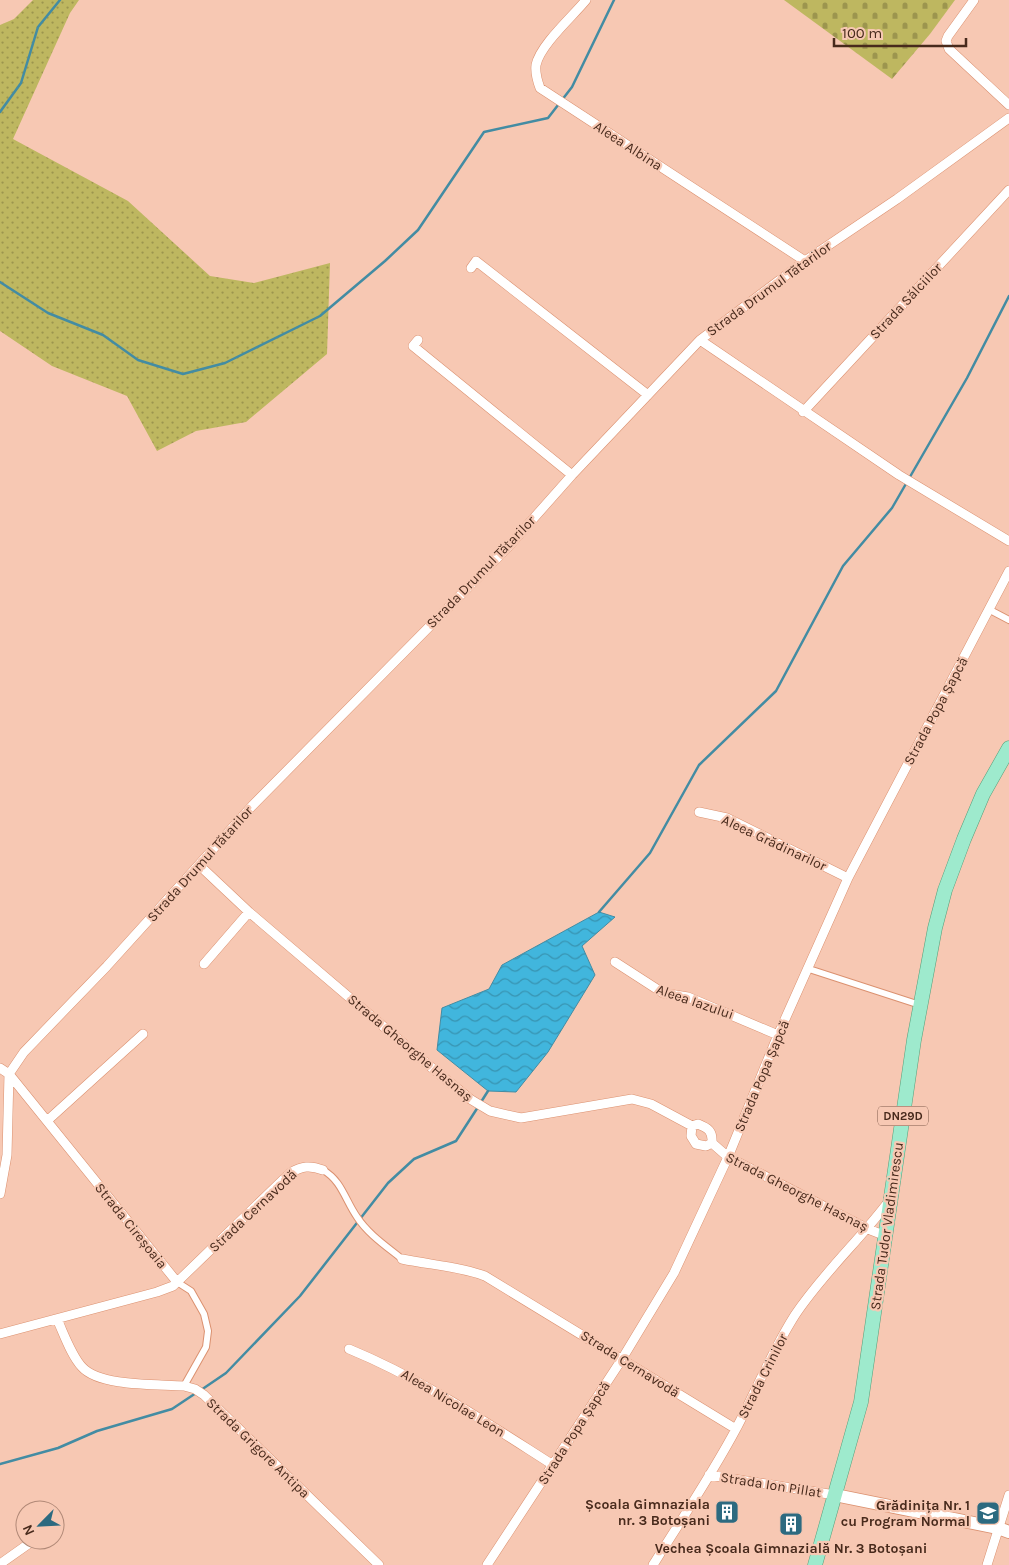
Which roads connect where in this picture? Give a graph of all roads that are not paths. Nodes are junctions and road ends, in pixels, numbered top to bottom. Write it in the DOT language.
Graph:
graph roads {
  1 [pos="585,0"];
  2 [pos="974,0"];
  3 [pos="1009,105"];
  4 [pos="1009,118"];
  5 [pos="1009,190"];
  6 [pos="805,261"];
  7 [pos="471,268"];
  8 [pos="418,340"];
  9 [pos="700,340"];
  10 [pos="648,395"];
  11 [pos="803,412"];
  12 [pos="572,475"];
  13 [pos="1009,541"];
  14 [pos="1009,571"];
  15 [pos="990,610"];
  16 [pos="1009,620"];
  17 [pos="1009,748"];
  18 [pos="699,812"];
  19 [pos="199,865"];
  20 [pos="848,878"];
  21 [pos="249,912"];
  22 [pos="615,962"];
  23 [pos="204,964"];
  24 [pos="809,969"];
  25 [pos="920,1005"];
  26 [pos="143,1034"];
  27 [pos="778,1034"];
  28 [pos="0,1068"];
  29 [pos="10,1074"];
  30 [pos="48,1120"];
  31 [pos="692,1126"];
  32 [pos="712,1143"];
  33 [pos="728,1157"];
  34 [pos="323,1170"];
  35 [pos="0,1194"];
  36 [pos="890,1199"];
  37 [pos="868,1230"];
  38 [pos="886,1236"];
  39 [pos="402,1259"];
  40 [pos="177,1282"];
  41 [pos="57,1319"];
  42 [pos="0,1334"];
  43 [pos="349,1349"];
  44 [pos="622,1360"];
  45 [pos="184,1386"];
  46 [pos="736,1429"];
  47 [pos="554,1465"];
  48 [pos="709,1475"];
  49 [pos="835,1495"];
  50 [pos="1009,1495"];
  51 [pos="1003,1530"];
  52 [pos="20,1550"];
  53 [pos="0,1564"];
  54 [pos="379,1565"];
  55 [pos="487,1565"];
  56 [pos="653,1565"];
  57 [pos="814,1565"];
  58 [pos="987,1565"];
  1 -- 6 [label="street, Aleea Albina"];
  2 -- 3 [label="street"];
  4 -- 6 [label="street, Strada Drumul Tătarilor"];
  5 -- 11 [label="street, Strada Sălciilor"];
  6 -- 9 [label="street, Strada Drumul Tătarilor"];
  7 -- 10 [label="street"];
  8 -- 12 [label="street"];
  9 -- 10 [label="street, Strada Drumul Tătarilor"];
  9 -- 11 [label="street"];
  10 -- 12 [label="street, Strada Drumul Tătarilor"];
  11 -- 13 [label="street"];
  12 -- 19 [label="street, Strada Drumul Tătarilor"];
  14 -- 15 [label="street, Strada Popa Șapcă"];
  15 -- 16 [label="street"];
  15 -- 20 [label="street, Strada Popa Șapcă"];
  17 -- 25 [label="main road, Strada Tudor Vladimirescu / DN29D"];
  18 -- 20 [label="street, Aleea Grădinarilor"];
  19 -- 21 [label="street, Strada Gheorghe Hasnaș"];
  19 -- 29 [label="street, Strada Drumul Tătarilor"];
  20 -- 24 [label="street, Strada Popa Șapcă"];
  21 -- 23 [label="street"];
  21 -- 31 [label="street, Strada Gheorghe Hasnaș"];
  22 -- 27 [label="street, Aleea Iazului"];
  24 -- 25 [label="street"];
  24 -- 27 [label="street, Strada Popa Șapcă"];
  25 -- 36 [label="main road, Strada Tudor Vladimirescu / DN29D"];
  26 -- 30 [label="street"];
  27 -- 33 [label="street, Strada Popa Șapcă"];
  28 -- 29 [label="street"];
  29 -- 30 [label="street, Strada Cireșoaia"];
  29 -- 35 [label="street"];
  30 -- 40 [label="street, Strada Cireșoaia"];
  31 -- 32 [label="street"];
  31 -- 32 [label="street, Strada Gheorghe Hasnaș"];
  32 -- 33 [label="street, Strada Gheorghe Hasnaș"];
  33 -- 37 [label="street, Strada Gheorghe Hasnaș"];
  33 -- 44 [label="street, Strada Popa Șapcă"];
  34 -- 39 [label="street, Strada Cernavodă"];
  34 -- 40 [label="street, Strada Cernavodă"];
  36 -- 37 [label="street, Strada Crinilor"];
  36 -- 38 [label="main road, Strada Tudor Vladimirescu / DN29D"];
  37 -- 38 [label="street, Strada Gheorghe Hasnaș"];
  37 -- 46 [label="street, Strada Crinilor"];
  38 -- 49 [label="main road, Strada Tudor Vladimirescu / DN29D"];
  39 -- 44 [label="street, Strada Cernavodă"];
  40 -- 41 [label="street, Strada Cernavodă"];
  40 -- 45 [label="street, Strada Cireșoaia"];
  41 -- 42 [label="street, Strada Cernavodă"];
  41 -- 45 [label="street, Strada Grigore Antipa"];
  43 -- 47 [label="street, Aleea Nicolae Leon"];
  44 -- 46 [label="street, Strada Cernavodă"];
  44 -- 47 [label="street, Strada Popa Șapcă"];
  45 -- 54 [label="street, Strada Grigore Antipa"];
  46 -- 48 [label="street, Strada Crinilor"];
  47 -- 55 [label="street, Strada Popa Șapcă"];
  48 -- 49 [label="street, Strada Ion Pillat"];
  48 -- 56 [label="street, Strada Crinilor"];
  49 -- 51 [label="main road, Strada Ion Pillat"];
  49 -- 57 [label="main road, Strada Tudor Vladimirescu / DN29D"];
  50 -- 51 [label="street"];
  51 -- 58 [label="street"];
  52 -- 53 [label="street"];
}
